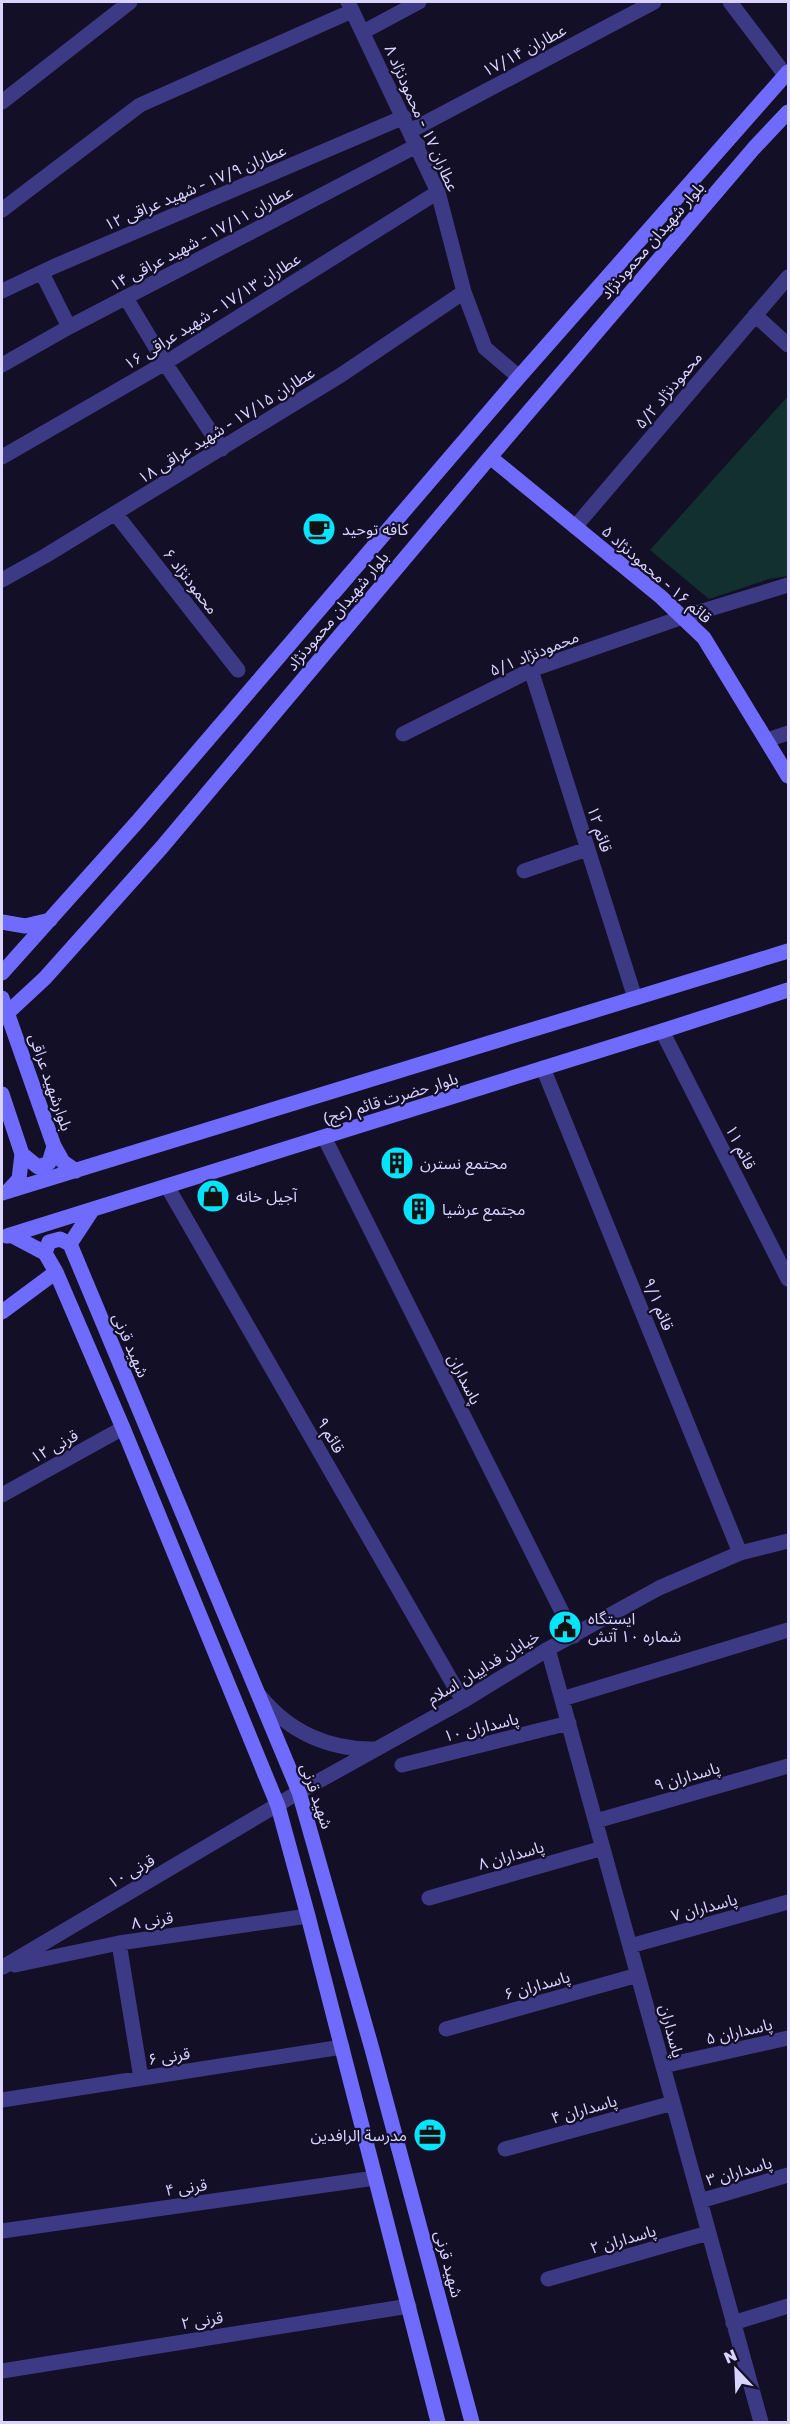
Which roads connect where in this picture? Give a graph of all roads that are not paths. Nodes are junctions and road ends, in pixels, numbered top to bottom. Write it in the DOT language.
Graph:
graph roads {
  1 [pos="130,2"];
  2 [pos="418,2"];
  3 [pos="654,2"];
  4 [pos="730,2"];
  5 [pos="350,6"];
  6 [pos="363,32"];
  7 [pos="787,74"];
  8 [pos="2,102"];
  9 [pos="789,112"];
  10 [pos="407,124"];
  11 [pos="418,145"];
  12 [pos="438,192"];
  13 [pos="2,210"];
  14 [pos="42,273"];
  15 [pos="789,277"];
  16 [pos="2,291"];
  17 [pos="464,292"];
  18 [pos="126,298"];
  19 [pos="755,315"];
  20 [pos="69,327"];
  21 [pos="789,345"];
  22 [pos="165,363"];
  23 [pos="2,365"];
  24 [pos="519,377"];
  25 [pos="222,449"];
  26 [pos="2,457"];
  27 [pos="490,457"];
  28 [pos="115,513"];
  29 [pos="575,527"];
  30 [pos="2,580"];
  31 [pos="789,585"];
  32 [pos="683,617"];
  33 [pos="238,670"];
  34 [pos="531,670"];
  35 [pos="789,733"];
  36 [pos="403,734"];
  37 [pos="766,740"];
  38 [pos="789,776"];
  39 [pos="587,849"];
  40 [pos="524,871"];
  41 [pos="50,920"];
  42 [pos="2,922"];
  43 [pos="789,951"];
  44 [pos="2,974"];
  45 [pos="789,990"];
  46 [pos="2,998"];
  47 [pos="635,998"];
  48 [pos="5,1016"];
  49 [pos="662,1031"];
  50 [pos="543,1068"];
  51 [pos="2,1094"];
  52 [pos="324,1137"];
  53 [pos="54,1146"];
  54 [pos="22,1154"];
  55 [pos="76,1171"];
  56 [pos="167,1186"];
  57 [pos="5,1192"];
  58 [pos="93,1209"];
  59 [pos="6,1236"];
  60 [pos="70,1244"];
  61 [pos="45,1253"];
  62 [pos="56,1272"];
  63 [pos="789,1279"];
  64 [pos="2,1312"];
  65 [pos="123,1428"];
  66 [pos="2,1495"];
  67 [pos="789,1541"];
  68 [pos="740,1553"];
  69 [pos="789,1630"];
  70 [pos="574,1636"];
  71 [pos="548,1649"];
  72 [pos="258,1693"];
  73 [pos="562,1699"];
  74 [pos="463,1701"];
  75 [pos="568,1723"];
  76 [pos="378,1749"];
  77 [pos="402,1766"];
  78 [pos="789,1766"];
  79 [pos="299,1792"];
  80 [pos="278,1806"];
  81 [pos="596,1821"];
  82 [pos="603,1848"];
  83 [pos="429,1898"];
  84 [pos="789,1902"];
  85 [pos="308,1916"];
  86 [pos="119,1943"];
  87 [pos="630,1946"];
  88 [pos="2,1967"];
  89 [pos="638,1975"];
  90 [pos="446,2029"];
  91 [pos="789,2038"];
  92 [pos="342,2047"];
  93 [pos="663,2066"];
  94 [pos="141,2078"];
  95 [pos="2,2100"];
  96 [pos="673,2103"];
  97 [pos="505,2149"];
  98 [pos="789,2175"];
  99 [pos="375,2178"];
  100 [pos="700,2201"];
  101 [pos="2,2231"];
  102 [pos="708,2233"];
  103 [pos="548,2279"];
  104 [pos="409,2306"];
  105 [pos="789,2306"];
  106 [pos="733,2323"];
  107 [pos="2,2371"];
  108 [pos="438,2422"];
  109 [pos="472,2422"];
  110 [pos="760,2422"];
  1 -- 8 [label="street"];
  2 -- 6 [label="street"];
  3 -- 10 [label="street, عطاران ۱۷/۱۴"];
  4 -- 7 [label="street"];
  5 -- 6 [label="street, عطاران ۱۷ - محمودنژاد ۸"];
  5 -- 13 [label="street"];
  6 -- 10 [label="street, عطاران ۱۷ - محمودنژاد ۸"];
  7 -- 24 [label="main road, بلوار شهیدان محمودنژاد"];
  9 -- 27 [label="main road, بلوار شهیدان محمودنژاد"];
  10 -- 11 [label="street, عطاران ۱۷ - محمودنژاد ۸"];
  10 -- 14 [label="street, عطاران ۱۷/۹ - شهید عراقی ۱۲"];
  11 -- 12 [label="street, عطاران ۱۷ - محمودنژاد ۸"];
  11 -- 18 [label="street, عطاران ۱۷/۱۱ - شهید عراقی ۱۴"];
  12 -- 17 [label="street, عطاران ۱۷ - محمودنژاد ۸"];
  12 -- 22 [label="street, عطاران ۱۷/۱۳ - شهید عراقی ۱۶"];
  14 -- 16 [label="street, عطاران ۱۷/۹ - شهید عراقی ۱۲"];
  14 -- 20 [label="street"];
  15 -- 19 [label="street, محمودنژاد ۵/۲"];
  17 -- 24 [label="street, عطاران ۱۷ - محمودنژاد ۸"];
  17 -- 25 [label="street, عطاران ۱۷/۱۵ - شهید عراقی ۱۸"];
  18 -- 20 [label="street, عطاران ۱۷/۱۱ - شهید عراقی ۱۴"];
  18 -- 22 [label="street"];
  19 -- 21 [label="street"];
  19 -- 29 [label="street, محمودنژاد ۵/۲"];
  20 -- 23 [label="street, عطاران ۱۷/۱۱ - شهید عراقی ۱۴"];
  22 -- 25 [label="street"];
  22 -- 26 [label="street, عطاران ۱۷/۱۳ - شهید عراقی ۱۶"];
  24 -- 41 [label="main road, بلوار شهیدان محمودنژاد"];
  25 -- 28 [label="street, عطاران ۱۷/۱۵ - شهید عراقی ۱۸"];
  27 -- 29 [label="main road, قائم ۱۶ - محمودنژاد ۵"];
  27 -- 48 [label="main road, بلوار شهیدان محمودنژاد"];
  28 -- 30 [label="street, عطاران ۱۷/۱۵ - شهید عراقی ۱۸"];
  28 -- 33 [label="street, محمودنژاد ۶"];
  29 -- 32 [label="main road, قائم ۱۶ - محمودنژاد ۵"];
  31 -- 32 [label="street, محمودنژاد ۵/۱"];
  32 -- 34 [label="street, محمودنژاد ۵/۱"];
  32 -- 37 [label="main road, قائم ۱۶ - محمودنژاد ۵"];
  34 -- 36 [label="street, محمودنژاد ۵/۱"];
  34 -- 39 [label="street, قائم ۱۲"];
  35 -- 37 [label="street"];
  37 -- 38 [label="main road, قائم ۱۶ - محمودنژاد ۵"];
  39 -- 40 [label="street"];
  39 -- 47 [label="street, قائم ۱۲"];
  41 -- 42 [label="main road"];
  41 -- 44 [label="main road, بلوار شهیدان محمودنژاد"];
  43 -- 47 [label="main road, بلوار حضرت قائم (عج)"];
  45 -- 49 [label="main road, بلوار حضرت قائم (عج)"];
  46 -- 48 [label="main road, بلوارشهید عراقی"];
  47 -- 55 [label="main road, بلوار حضرت قائم (عج)"];
  48 -- 53 [label="main road, بلوارشهید عراقی"];
  49 -- 50 [label="main road, بلوار حضرت قائم (عج)"];
  49 -- 63 [label="street, قائم ۱۱"];
  50 -- 52 [label="main road, بلوار حضرت قائم (عج)"];
  50 -- 68 [label="street, قائم ۹/۱"];
  51 -- 54 [label="main road"];
  52 -- 56 [label="main road, بلوار حضرت قائم (عج)"];
  52 -- 70 [label="street, پاسداران"];
  53 -- 54 [label="main road"];
  53 -- 55 [label="main road, بلوارشهید عراقی"];
  54 -- 57 [label="main road"];
  55 -- 57 [label="main road, بلوار حضرت قائم (عج)"];
  56 -- 58 [label="main road, بلوار حضرت قائم (عج)"];
  56 -- 74 [label="street, قائم ۹"];
  58 -- 59 [label="main road, بلوار حضرت قائم (عج)"];
  58 -- 60 [label="main road"];
  59 -- 61 [label="main road"];
  60 -- 61 [label="main road"];
  60 -- 72 [label="main road, شهید قرنی"];
  61 -- 62 [label="main road"];
  62 -- 64 [label="main road"];
  62 -- 65 [label="main road"];
  65 -- 66 [label="street, قرنی ۱۲"];
  65 -- 80 [label="main road"];
  67 -- 68 [label="street, خیابان فداییان اسلام"];
  68 -- 70 [label="street, خیابان فداییان اسلام"];
  69 -- 73 [label="street"];
  70 -- 71 [label="street, خیابان فداییان اسلام"];
  71 -- 73 [label="street, پاسداران"];
  71 -- 74 [label="street, خیابان فداییان اسلام"];
  72 -- 76 [label="street"];
  72 -- 79 [label="main road, شهید قرنی"];
  73 -- 75 [label="street, پاسداران"];
  74 -- 76 [label="street, خیابان فداییان اسلام"];
  75 -- 77 [label="street, پاسداران ۱۰"];
  75 -- 81 [label="street, پاسداران"];
  76 -- 79 [label="street, خیابان فداییان اسلام"];
  78 -- 81 [label="street, پاسداران ۹"];
  79 -- 80 [label="street, قرنی ۱۰"];
  79 -- 109 [label="main road, شهید قرنی"];
  80 -- 85 [label="main road"];
  80 -- 88 [label="street, قرنی ۱۰"];
  81 -- 82 [label="street, پاسداران"];
  82 -- 83 [label="street, پاسداران ۸"];
  82 -- 87 [label="street, پاسداران"];
  84 -- 87 [label="street, پاسداران ۷"];
  85 -- 86 [label="street, قرنی ۸"];
  85 -- 92 [label="main road"];
  86 -- 88 [label="street, قرنی ۸"];
  86 -- 94 [label="street"];
  87 -- 89 [label="street, پاسداران"];
  89 -- 90 [label="street, پاسداران ۶"];
  89 -- 93 [label="street, پاسداران"];
  91 -- 93 [label="street, پاسداران ۵"];
  92 -- 94 [label="street, قرنی ۶"];
  92 -- 99 [label="main road"];
  93 -- 96 [label="street, پاسداران"];
  94 -- 95 [label="street, قرنی ۶"];
  96 -- 97 [label="street, پاسداران ۴"];
  96 -- 100 [label="street, پاسداران"];
  98 -- 100 [label="street, پاسداران ۳"];
  99 -- 101 [label="street, قرنی ۴"];
  99 -- 104 [label="main road"];
  100 -- 102 [label="street, پاسداران"];
  102 -- 103 [label="street, پاسداران ۲"];
  102 -- 106 [label="street, پاسداران"];
  104 -- 107 [label="street, قرنی ۲"];
  104 -- 108 [label="main road"];
  105 -- 106 [label="street"];
  106 -- 110 [label="street, پاسداران"];
}
